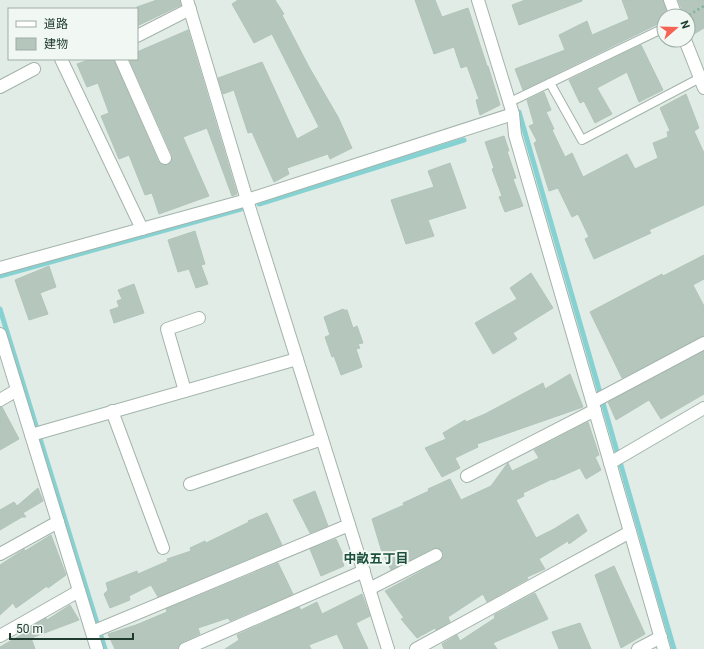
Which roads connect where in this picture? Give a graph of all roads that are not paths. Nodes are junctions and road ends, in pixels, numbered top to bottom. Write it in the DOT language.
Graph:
graph roads {
  1 [pos="478,0"];
  2 [pos="188,5"];
  3 [pos="656,32"];
  4 [pos="138,35"];
  5 [pos="688,48"];
  6 [pos="61,60"];
  7 [pos="121,60"];
  8 [pos="34,69"];
  9 [pos="550,83"];
  10 [pos="702,83"];
  11 [pos="0,86"];
  12 [pos="512,108"];
  13 [pos="165,158"];
  14 [pos="247,200"];
  15 [pos="142,229"];
  16 [pos="0,268"];
  17 [pos="199,318"];
  18 [pos="0,334"];
  19 [pos="704,343"];
  20 [pos="297,358"];
  21 [pos="17,390"];
  22 [pos="186,391"];
  23 [pos="0,400"];
  24 [pos="594,406"];
  25 [pos="704,408"];
  26 [pos="112,411"];
  27 [pos="37,433"];
  28 [pos="322,439"];
  29 [pos="610,463"];
  30 [pos="467,476"];
  31 [pos="190,484"];
  32 [pos="58,522"];
  33 [pos="349,525"];
  34 [pos="630,532"];
  35 [pos="163,548"];
  36 [pos="0,554"];
  37 [pos="436,554"];
  38 [pos="364,571"];
  39 [pos="369,589"];
  40 [pos="79,591"];
  41 [pos="92,632"];
  42 [pos="0,636"];
  43 [pos="661,637"];
  44 [pos="386,648"];
  45 [pos="97,649"];
  46 [pos="186,649"];
  47 [pos="416,649"];
  48 [pos="638,649"];
  49 [pos="664,649"];
  1 -- 12 [label="street"];
  2 -- 4 [label="street"];
  2 -- 14 [label="street"];
  3 -- 9 [label="lane"];
  5 -- 10 [label="street"];
  6 -- 15 [label="street"];
  7 -- 13 [label="street"];
  8 -- 11 [label="street"];
  9 -- 10 [label="lane"];
  9 -- 12 [label="lane"];
  12 -- 14 [label="street"];
  12 -- 24 [label="street"];
  14 -- 15 [label="street"];
  14 -- 20 [label="street"];
  15 -- 16 [label="street"];
  17 -- 22 [label="street"];
  18 -- 21 [label="street"];
  19 -- 24 [label="street"];
  20 -- 22 [label="street"];
  20 -- 28 [label="street"];
  21 -- 23 [label="street"];
  21 -- 27 [label="street"];
  22 -- 26 [label="street"];
  24 -- 29 [label="street"];
  24 -- 30 [label="street"];
  25 -- 29 [label="street"];
  26 -- 27 [label="street"];
  26 -- 35 [label="street"];
  27 -- 32 [label="street"];
  28 -- 31 [label="street"];
  28 -- 33 [label="street"];
  29 -- 34 [label="street"];
  32 -- 36 [label="street"];
  32 -- 40 [label="street"];
  33 -- 38 [label="street"];
  33 -- 41 [label="street"];
  34 -- 43 [label="street"];
  34 -- 47 [label="street"];
  37 -- 39 [label="street"];
  38 -- 39 [label="street"];
  38 -- 46 [label="street"];
  39 -- 44 [label="street"];
  40 -- 41 [label="street"];
  40 -- 42 [label="street"];
  41 -- 45 [label="street"];
  43 -- 48 [label="street"];
  43 -- 49 [label="street"];
}
